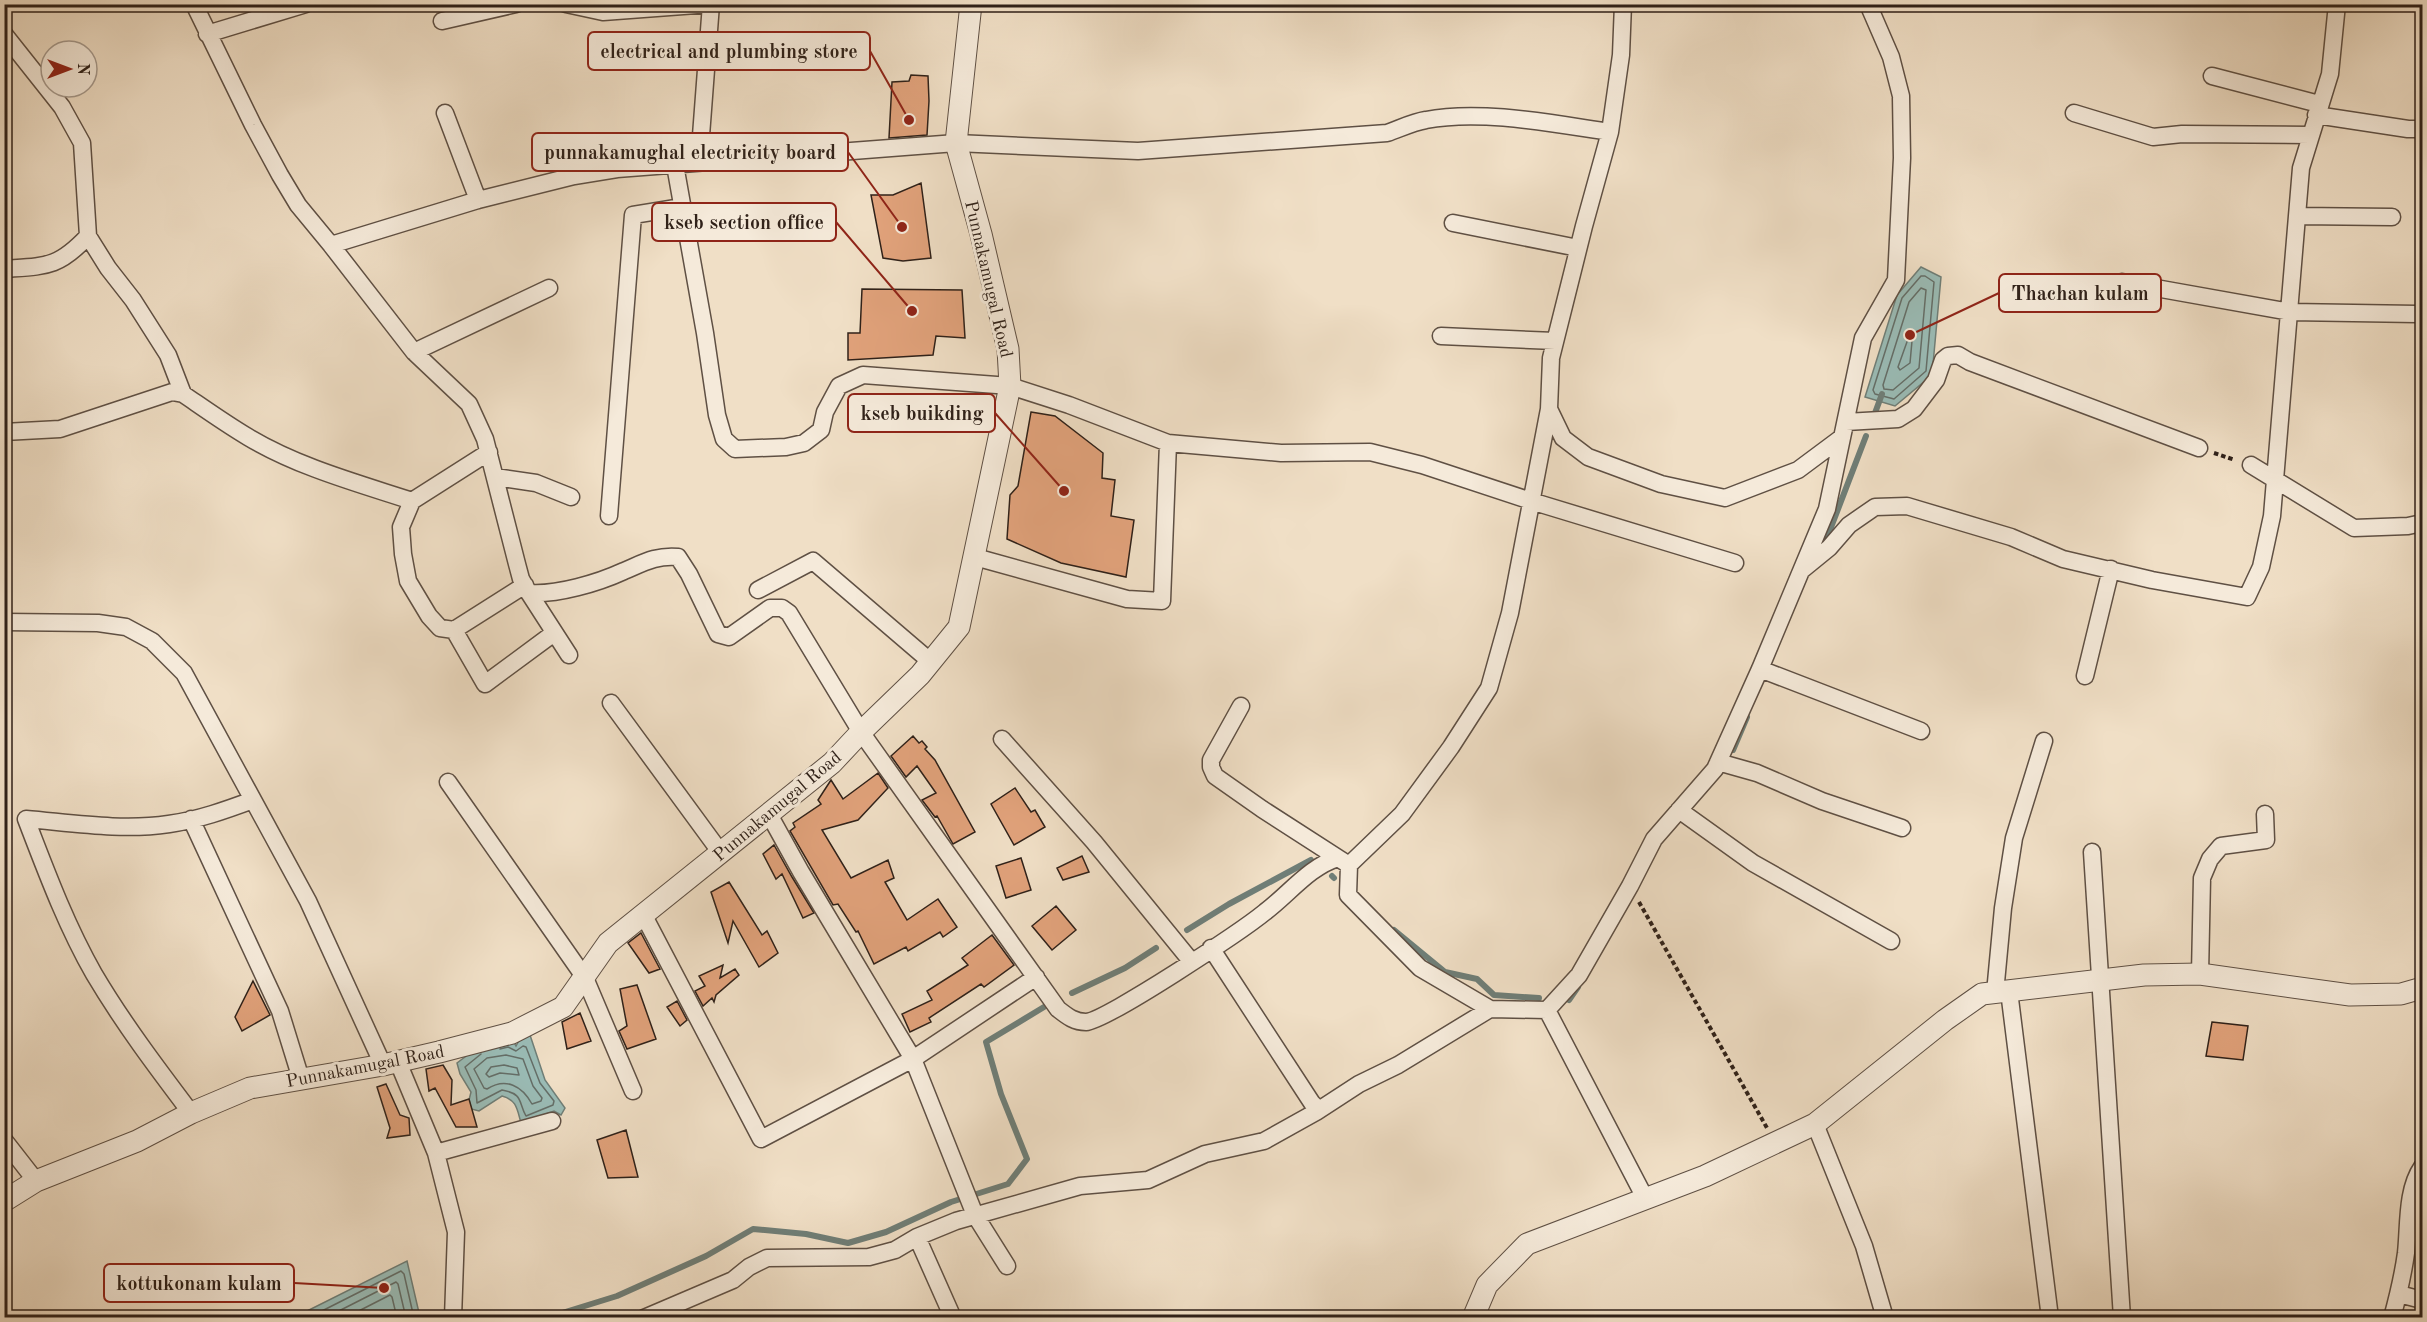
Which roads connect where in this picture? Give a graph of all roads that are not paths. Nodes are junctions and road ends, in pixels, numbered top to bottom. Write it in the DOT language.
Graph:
graph roads {
  1 [pos="194,4"];
  2 [pos="306,4"];
  3 [pos="516,4"];
  4 [pos="566,4"];
  5 [pos="710,4"];
  6 [pos="971,4"];
  7 [pos="1623,4"];
  8 [pos="1868,4"];
  9 [pos="2337,4"];
  10 [pos="442,21"];
  11 [pos="207,33"];
  12 [pos="4,34"];
  13 [pos="2212,75"];
  14 [pos="2318,110"];
  15 [pos="2074,112"];
  16 [pos="445,113"];
  17 [pos="2422,129"];
  18 [pos="1610,132"];
  19 [pos="2310,135"];
  20 [pos="956,143"];
  21 [pos="699,162"];
  22 [pos="675,165"];
  23 [pos="478,200"];
  24 [pos="682,207"];
  25 [pos="2298,216"];
  26 [pos="2392,217"];
  27 [pos="1453,223"];
  28 [pos="88,236"];
  29 [pos="331,245"];
  30 [pos="1578,248"];
  31 [pos="4,269"];
  32 [pos="2122,282"];
  33 [pos="549,288"];
  34 [pos="2290,312"];
  35 [pos="2417,314"];
  36 [pos="1441,336"];
  37 [pos="1555,341"];
  38 [pos="414,352"];
  39 [pos="1010,386"];
  40 [pos="183,394"];
  41 [pos="1549,409"];
  42 [pos="1844,430"];
  43 [pos="4,432"];
  44 [pos="1168,443"];
  45 [pos="2199,448"];
  46 [pos="489,452"];
  47 [pos="2251,465"];
  48 [pos="495,477"];
  49 [pos="2277,481"];
  50 [pos="571,497"];
  51 [pos="411,501"];
  52 [pos="1531,501"];
  53 [pos="609,516"];
  54 [pos="2422,523"];
  55 [pos="975,557"];
  56 [pos="1735,563"];
  57 [pos="2111,569"];
  58 [pos="1800,572"];
  59 [pos="527,589"];
  60 [pos="758,591"];
  61 [pos="4,622"];
  62 [pos="454,630"];
  63 [pos="554,633"];
  64 [pos="569,655"];
  65 [pos="931,662"];
  66 [pos="1760,669"];
  67 [pos="2085,676"];
  68 [pos="611,703"];
  69 [pos="1241,706"];
  70 [pos="1921,731"];
  71 [pos="861,732"];
  72 [pos="1002,739"];
  73 [pos="2044,741"];
  74 [pos="1718,762"];
  75 [pos="448,782"];
  76 [pos="253,801"];
  77 [pos="1679,810"];
  78 [pos="2265,814"];
  79 [pos="770,816"];
  80 [pos="191,819"];
  81 [pos="1902,828"];
  82 [pos="2092,852"];
  83 [pos="721,853"];
  84 [pos="1344,862"];
  85 [pos="643,914"];
  86 [pos="1891,941"];
  87 [pos="1212,948"];
  88 [pos="1191,961"];
  89 [pos="2200,974"];
  90 [pos="1036,977"];
  91 [pos="585,978"];
  92 [pos="2099,980"];
  93 [pos="2422,988"];
  94 [pos="2002,992"];
  95 [pos="1490,1009"];
  96 [pos="1547,1011"];
  97 [pos="913,1059"];
  98 [pos="391,1063"];
  99 [pos="301,1079"];
  100 [pos="633,1091"];
  101 [pos="1319,1110"];
  102 [pos="191,1113"];
  103 [pos="552,1121"];
  104 [pos="1815,1124"];
  105 [pos="4,1140"];
  106 [pos="436,1153"];
  107 [pos="2422,1167"];
  108 [pos="36,1181"];
  109 [pos="1645,1198"];
  110 [pos="4,1201"];
  111 [pos="975,1215"];
  112 [pos="917,1237"];
  113 [pos="1007,1266"];
  114 [pos="2399,1294"];
  115 [pos="2422,1300"];
  116 [pos="453,1317"];
  117 [pos="644,1317"];
  118 [pos="953,1317"];
  119 [pos="1473,1317"];
  120 [pos="1885,1317"];
  121 [pos="2050,1317"];
  122 [pos="2122,1317"];
  123 [pos="2392,1317"];
  1 -- 11 [label="street"];
  2 -- 11 [label="street"];
  3 -- 10 [label="street"];
  4 -- 5 [label="street"];
  5 -- 21 [label="street"];
  6 -- 20 [label="street, Punnakamugal Road"];
  7 -- 18 [label="street"];
  8 -- 42 [label="street"];
  9 -- 14 [label="street"];
  11 -- 29 [label="street"];
  12 -- 28 [label="street"];
  13 -- 14 [label="street"];
  14 -- 17 [label="street"];
  14 -- 19 [label="street"];
  15 -- 19 [label="street"];
  16 -- 23 [label="street"];
  18 -- 20 [label="street"];
  18 -- 30 [label="street"];
  19 -- 25 [label="street"];
  20 -- 21 [label="street"];
  20 -- 39 [label="street, Punnakamugal Road"];
  21 -- 22 [label="street"];
  22 -- 23 [label="street"];
  22 -- 24 [label="street"];
  23 -- 29 [label="street"];
  24 -- 39 [label="street"];
  24 -- 53 [label="street"];
  25 -- 26 [label="street"];
  25 -- 34 [label="street"];
  27 -- 30 [label="street"];
  28 -- 31 [label="street"];
  28 -- 40 [label="street"];
  29 -- 38 [label="street"];
  30 -- 37 [label="street"];
  32 -- 34 [label="street"];
  33 -- 38 [label="street"];
  34 -- 35 [label="street"];
  34 -- 49 [label="street"];
  36 -- 37 [label="street"];
  37 -- 41 [label="street"];
  38 -- 46 [label="street"];
  39 -- 44 [label="street"];
  39 -- 55 [label="street, Punnakamugal Road"];
  40 -- 43 [label="street"];
  40 -- 51 [label="street"];
  41 -- 42 [label="street"];
  41 -- 52 [label="street"];
  42 -- 45 [label="street"];
  42 -- 58 [label="street"];
  44 -- 52 [label="street"];
  44 -- 55 [label="street"];
  46 -- 48 [label="street"];
  46 -- 51 [label="street"];
  47 -- 49 [label="street"];
  48 -- 50 [label="street"];
  48 -- 59 [label="street"];
  49 -- 54 [label="street"];
  49 -- 57 [label="street"];
  51 -- 62 [label="street"];
  52 -- 56 [label="street"];
  52 -- 84 [label="street"];
  55 -- 65 [label="street, Punnakamugal Road"];
  57 -- 58 [label="street"];
  57 -- 67 [label="street"];
  58 -- 66 [label="street"];
  59 -- 62 [label="street"];
  59 -- 63 [label="street"];
  59 -- 71 [label="street"];
  60 -- 65 [label="street"];
  61 -- 76 [label="street"];
  62 -- 63 [label="street"];
  63 -- 64 [label="street"];
  65 -- 71 [label="street, Punnakamugal Road"];
  66 -- 70 [label="street"];
  66 -- 74 [label="street"];
  68 -- 83 [label="street"];
  69 -- 84 [label="street"];
  71 -- 79 [label="street, Punnakamugal Road"];
  71 -- 90 [label="street"];
  72 -- 88 [label="street"];
  73 -- 94 [label="street"];
  74 -- 77 [label="street"];
  74 -- 81 [label="street"];
  75 -- 91 [label="street"];
  76 -- 80 [label="street"];
  76 -- 98 [label="street"];
  77 -- 86 [label="street"];
  77 -- 96 [label="street"];
  78 -- 89 [label="street"];
  79 -- 83 [label="street, Punnakamugal Road"];
  79 -- 97 [label="street"];
  80 -- 99 [label="street"];
  80 -- 102 [label="street"];
  82 -- 92 [label="street"];
  83 -- 85 [label="street, Punnakamugal Road"];
  84 -- 87 [label="street"];
  84 -- 95 [label="street"];
  85 -- 91 [label="street, Punnakamugal Road"];
  85 -- 97 [label="street"];
  87 -- 88 [label="street"];
  87 -- 101 [label="street"];
  88 -- 90 [label="street"];
  89 -- 92 [label="street"];
  89 -- 93 [label="street"];
  90 -- 97 [label="street"];
  91 -- 98 [label="street, Punnakamugal Road"];
  91 -- 100 [label="street"];
  92 -- 94 [label="street"];
  92 -- 122 [label="street"];
  94 -- 104 [label="street"];
  94 -- 121 [label="street"];
  95 -- 96 [label="street"];
  95 -- 101 [label="street"];
  96 -- 109 [label="street"];
  97 -- 111 [label="street"];
  98 -- 99 [label="street, Punnakamugal Road"];
  98 -- 106 [label="street"];
  99 -- 102 [label="street, Punnakamugal Road"];
  101 -- 111 [label="street"];
  102 -- 108 [label="street, Punnakamugal Road"];
  103 -- 106 [label="street"];
  104 -- 109 [label="street"];
  104 -- 120 [label="street"];
  105 -- 108 [label="street"];
  106 -- 116 [label="street"];
  107 -- 114 [label="street"];
  108 -- 110 [label="street, Punnakamugal Road"];
  109 -- 119 [label="street"];
  111 -- 112 [label="street"];
  111 -- 113 [label="street"];
  112 -- 117 [label="street"];
  112 -- 118 [label="street"];
  114 -- 115 [label="street"];
  114 -- 123 [label="street"];
}
